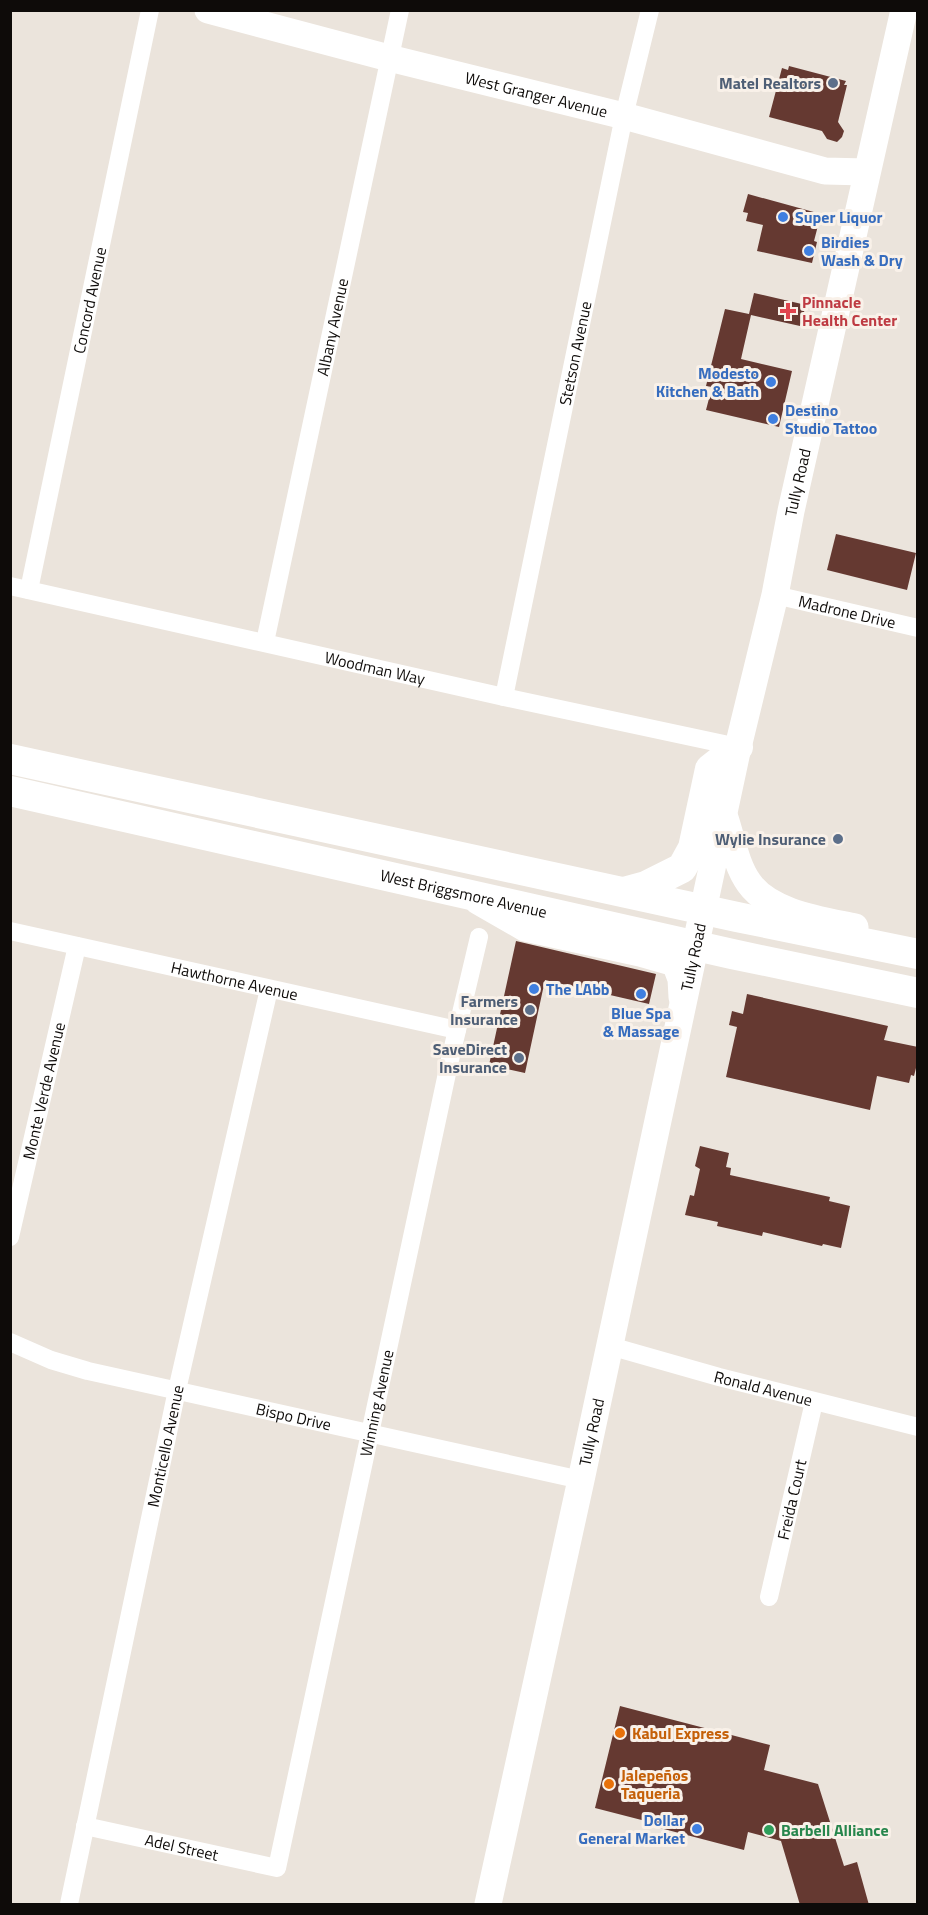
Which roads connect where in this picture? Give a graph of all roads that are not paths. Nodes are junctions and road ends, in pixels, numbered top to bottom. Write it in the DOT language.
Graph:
graph roads {
  1 [pos="150,10"];
  2 [pos="208,10"];
  3 [pos="400,10"];
  4 [pos="650,10"];
  5 [pos="904,10"];
  6 [pos="388,58"];
  7 [pos="624,116"];
  8 [pos="866,172"];
  9 [pos="10,586"];
  10 [pos="29,590"];
  11 [pos="775,595"];
  12 [pos="918,628"];
  13 [pos="265,642"];
  14 [pos="504,697"];
  15 [pos="738,747"];
  16 [pos="10,759"];
  17 [pos="10,791"];
  18 [pos="724,815"];
  19 [pos="624,892"];
  20 [pos="464,893"];
  21 [pos="703,910"];
  22 [pos="10,931"];
  23 [pos="479,938"];
  24 [pos="918,940"];
  25 [pos="77,946"];
  26 [pos="696,946"];
  27 [pos="918,954"];
  28 [pos="269,989"];
  29 [pos="918,993"];
  30 [pos="682,1009"];
  31 [pos="457,1030"];
  32 [pos="10,1237"];
  33 [pos="10,1342"];
  34 [pos="610,1346"];
  35 [pos="177,1390"];
  36 [pos="814,1402"];
  37 [pos="918,1427"];
  38 [pos="370,1435"];
  39 [pos="581,1480"];
  40 [pos="769,1596"];
  41 [pos="85,1826"];
  42 [pos="277,1868"];
  43 [pos="69,1905"];
  44 [pos="488,1905"];
  1 -- 10 [label="street, Concord Avenue"];
  2 -- 6 [label="main road, West Granger Avenue"];
  3 -- 6 [label="street, Albany Avenue"];
  4 -- 7 [label="street, Stetson Avenue"];
  5 -- 8 [label="main road, Tully Road"];
  6 -- 7 [label="main road, West Granger Avenue"];
  6 -- 13 [label="street, Albany Avenue"];
  7 -- 8 [label="main road, West Granger Avenue"];
  7 -- 14 [label="street, Stetson Avenue"];
  8 -- 11 [label="main road, Tully Road"];
  9 -- 10 [label="street, Woodman Way"];
  10 -- 13 [label="street, Woodman Way"];
  11 -- 12 [label="street, Madrone Drive"];
  11 -- 15 [label="main road, Tully Road"];
  13 -- 14 [label="street, Woodman Way"];
  14 -- 15 [label="street, Woodman Way"];
  15 -- 18 [label="main road, Tully Road"];
  15 -- 19 [label="main road"];
  16 -- 19 [label="main road, West Briggsmore Avenue"];
  17 -- 20 [label="main road, West Briggsmore Avenue"];
  18 -- 21 [label="main road, Tully Road"];
  18 -- 24 [label="main road"];
  19 -- 21 [label="main road, West Briggsmore Avenue"];
  20 -- 26 [label="main road, West Briggsmore Avenue"];
  20 -- 30 [label="main road"];
  21 -- 26 [label="main road, Tully Road"];
  21 -- 27 [label="main road, West Briggsmore Avenue"];
  22 -- 25 [label="street, Hawthorne Avenue"];
  23 -- 31 [label="street, Winning Avenue"];
  25 -- 28 [label="street, Hawthorne Avenue"];
  25 -- 32 [label="street, Monte Verde Avenue"];
  26 -- 29 [label="main road, West Briggsmore Avenue"];
  26 -- 30 [label="main road, Tully Road"];
  28 -- 31 [label="street, Hawthorne Avenue"];
  28 -- 35 [label="street, Monticello Avenue"];
  30 -- 34 [label="main road, Tully Road"];
  31 -- 38 [label="street, Winning Avenue"];
  33 -- 35 [label="street, Bispo Drive"];
  34 -- 36 [label="street, Ronald Avenue"];
  34 -- 39 [label="main road, Tully Road"];
  35 -- 38 [label="street, Bispo Drive"];
  35 -- 41 [label="street, Monticello Avenue"];
  36 -- 37 [label="street, Ronald Avenue"];
  36 -- 40 [label="street, Freida Court"];
  38 -- 39 [label="street, Bispo Drive"];
  38 -- 42 [label="street, Winning Avenue"];
  39 -- 44 [label="main road, Tully Road"];
  41 -- 42 [label="street, Adel Street"];
  41 -- 43 [label="street, Monticello Avenue"];
}
